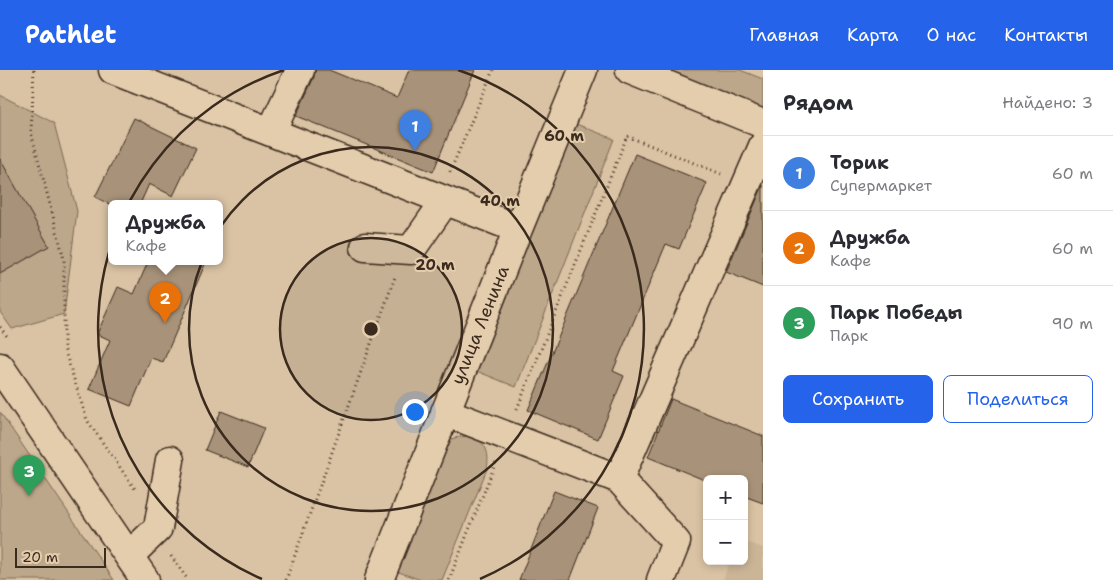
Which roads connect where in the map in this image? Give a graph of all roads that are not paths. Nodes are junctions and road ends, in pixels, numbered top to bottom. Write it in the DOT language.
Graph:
graph roads {
  1 [pos="114,70"];
  2 [pos="300,70"];
  3 [pos="583,70"];
  4 [pos="630,70"];
  5 [pos="763,124"];
  6 [pos="271,132"];
  7 [pos="763,146"];
  8 [pos="445,200"];
  9 [pos="518,229"];
  10 [pos="365,247"];
  11 [pos="0,367"];
  12 [pos="445,412"];
  13 [pos="170,460"];
  14 [pos="619,479"];
  15 [pos="129,556"];
  16 [pos="146,580"];
  17 [pos="379,580"];
  18 [pos="661,580"];
  1 -- 6 [label="street"];
  2 -- 6 [label="street"];
  3 -- 9 [label="street, улица Ленина"];
  4 -- 5 [label="street"];
  6 -- 8 [label="street"];
  7 -- 14 [label="street"];
  8 -- 9 [label="street"];
  8 -- 10 [label="street"];
  9 -- 12 [label="street, улица Ленина"];
  11 -- 15 [label="street"];
  12 -- 14 [label="street"];
  12 -- 17 [label="street, улица Ленина"];
  13 -- 15 [label="street"];
  14 -- 18 [label="street"];
  15 -- 16 [label="street"];
}
